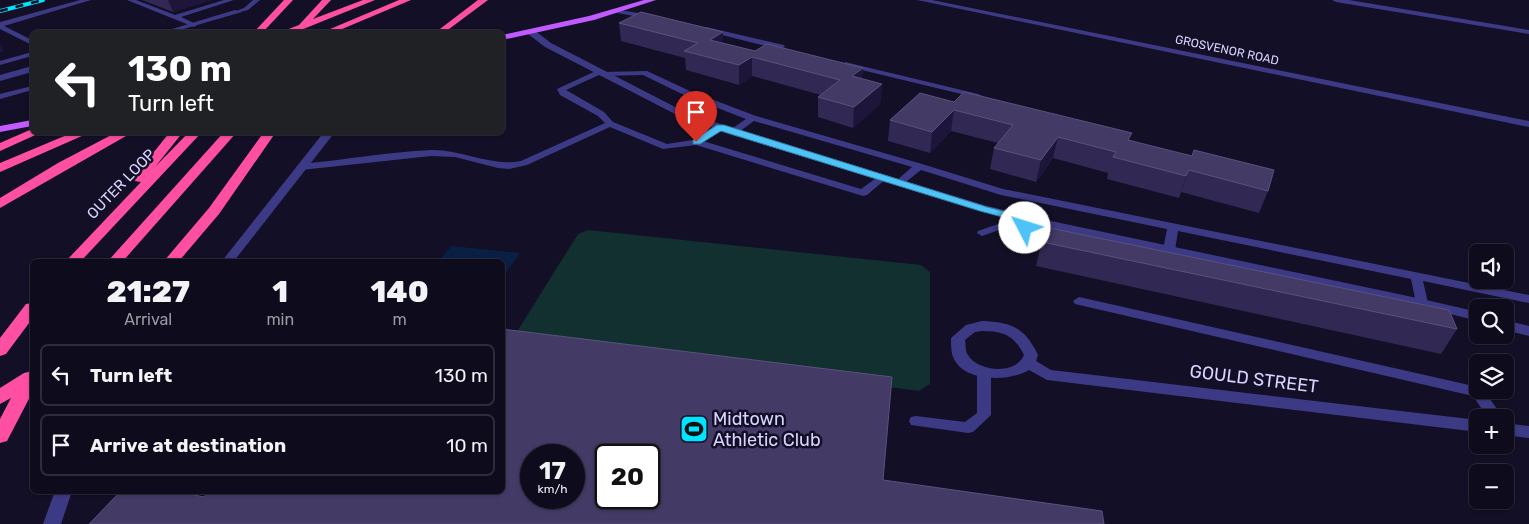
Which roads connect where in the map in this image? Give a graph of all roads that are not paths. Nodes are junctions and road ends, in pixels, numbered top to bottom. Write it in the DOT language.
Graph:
graph roads {
  1 [pos="88,0"];
  2 [pos="130,0"];
  3 [pos="231,0"];
  4 [pos="257,0"];
  5 [pos="289,0"];
  6 [pos="326,0"];
  7 [pos="352,0"];
  8 [pos="365,0"];
  9 [pos="371,0"];
  10 [pos="407,0"];
  11 [pos="484,0"];
  12 [pos="652,0"];
  13 [pos="921,0"];
  14 [pos="1336,0"];
  15 [pos="395,5"];
  16 [pos="614,11"];
  17 [pos="238,12"];
  18 [pos="175,17"];
  19 [pos="660,19"];
  20 [pos="194,25"];
  21 [pos="0,26"];
  22 [pos="696,26"];
  23 [pos="328,29"];
  24 [pos="174,30"];
  25 [pos="260,30"];
  26 [pos="294,30"];
  27 [pos="297,30"];
  28 [pos="340,30"];
  29 [pos="342,30"];
  30 [pos="443,30"];
  31 [pos="531,32"];
  32 [pos="1529,32"];
  33 [pos="505,37"];
  34 [pos="30,42"];
  35 [pos="792,50"];
  36 [pos="30,55"];
  37 [pos="841,62"];
  38 [pos="0,63"];
  39 [pos="30,70"];
  40 [pos="600,73"];
  41 [pos="0,78"];
  42 [pos="30,89"];
  43 [pos="0,97"];
  44 [pos="986,98"];
  45 [pos="754,118"];
  46 [pos="30,123"];
  47 [pos="610,124"];
  48 [pos="1529,124"];
  49 [pos="720,127"];
  50 [pos="0,129"];
  51 [pos="733,132"];
  52 [pos="30,134"];
  53 [pos="79,135"];
  54 [pos="122,135"];
  55 [pos="175,135"];
  56 [pos="193,135"];
  57 [pos="228,135"];
  58 [pos="268,135"];
  59 [pos="328,135"];
  60 [pos="696,142"];
  61 [pos="0,147"];
  62 [pos="919,166"];
  63 [pos="301,167"];
  64 [pos="0,168"];
  65 [pos="882,178"];
  66 [pos="899,183"];
  67 [pos="0,204"];
  68 [pos="1026,224"];
  69 [pos="1173,226"];
  70 [pos="982,233"];
  71 [pos="1064,250"];
  72 [pos="1169,250"];
  73 [pos="75,259"];
  74 [pos="75,259"];
  75 [pos="117,259"];
  76 [pos="173,259"];
  77 [pos="230,259"];
  78 [pos="1416,275"];
  79 [pos="1402,299"];
  80 [pos="1529,299"];
  81 [pos="1079,301"];
  82 [pos="1422,303"];
  83 [pos="30,311"];
  84 [pos="1408,313"];
  85 [pos="1469,316"];
  86 [pos="1514,328"];
  87 [pos="1529,332"];
  88 [pos="0,350"];
  89 [pos="1028,363"];
  90 [pos="984,373"];
  91 [pos="30,377"];
  92 [pos="30,380"];
  93 [pos="0,396"];
  94 [pos="1490,409"];
  95 [pos="916,421"];
  96 [pos="1469,425"];
  97 [pos="1514,430"];
  98 [pos="1529,432"];
  99 [pos="0,436"];
  100 [pos="63,494"];
  101 [pos="52,524"];
  1 -- 21 [label="lane"];
  2 -- 18 [label="lane"];
  3 -- 18 [label="lane"];
  4 -- 17 [label="lane"];
  5 -- 25 [label="highway"];
  6 -- 27 [label="highway"];
  7 -- 23 [label="highway"];
  8 -- 28 [label="highway"];
  9 -- 26 [label="highway"];
  10 -- 15 [label="highway"];
  11 -- 30 [label="highway"];
  12 -- 16 [label="main road"];
  13 -- 48 [label="street, GROSVENOR ROAD"];
  14 -- 32 [label="street"];
  15 -- 23 [label="highway"];
  15 -- 29 [label="highway"];
  16 -- 19 [label="lane"];
  16 -- 31 [label="main road"];
  17 -- 20 [label="street"];
  18 -- 20 [label="lane"];
  20 -- 24 [label="street"];
  21 -- 34 [label="lane"];
  22 -- 35 [label="lane"];
  31 -- 33 [label="main road"];
  31 -- 40 [label="street"];
  36 -- 38 [label="lane"];
  37 -- 44 [label="lane"];
  39 -- 41 [label="street"];
  40 -- 45 [label="lane"];
  40 -- 47 [label="lane"];
  40 -- 49 [label="street"];
  42 -- 43 [label="lane"];
  45 -- 51 [label="lane"];
  45 -- 62 [label="lane"];
  46 -- 50 [label="main road"];
  47 -- 60 [label="lane"];
  47 -- 63 [label="lane"];
  49 -- 51 [label="street"];
  49 -- 60 [label="lane"];
  51 -- 65 [label="street"];
  52 -- 61 [label="highway"];
  53 -- 64 [label="highway"];
  54 -- 67 [label="highway"];
  55 -- 73 [label="highway"];
  56 -- 74 [label="highway, OUTER LOOP"];
  57 -- 75 [label="highway"];
  58 -- 76 [label="highway"];
  59 -- 63 [label="street"];
  60 -- 65 [label="lane"];
  62 -- 66 [label="lane"];
  62 -- 69 [label="lane"];
  63 -- 77 [label="street"];
  65 -- 66 [label="street"];
  66 -- 68 [label="street"];
  68 -- 70 [label="lane"];
  68 -- 71 [label="lane"];
  68 -- 72 [label="street"];
  69 -- 72 [label="lane"];
  69 -- 78 [label="lane"];
  72 -- 79 [label="street"];
  78 -- 80 [label="lane"];
  78 -- 82 [label="lane"];
  79 -- 82 [label="street"];
  79 -- 84 [label="lane"];
  81 -- 94 [label="lane"];
  82 -- 85 [label="street"];
  83 -- 88 [label="highway"];
  86 -- 87 [label="street"];
  89 -- 90 [label="street"];
  89 -- 90 [label="street"];
  89 -- 96 [label="street, GOULD STREET"];
  90 -- 95 [label="lane"];
  91 -- 93 [label="highway"];
  92 -- 99 [label="highway"];
  97 -- 98 [label="street"];
  100 -- 101 [label="street"];
}
